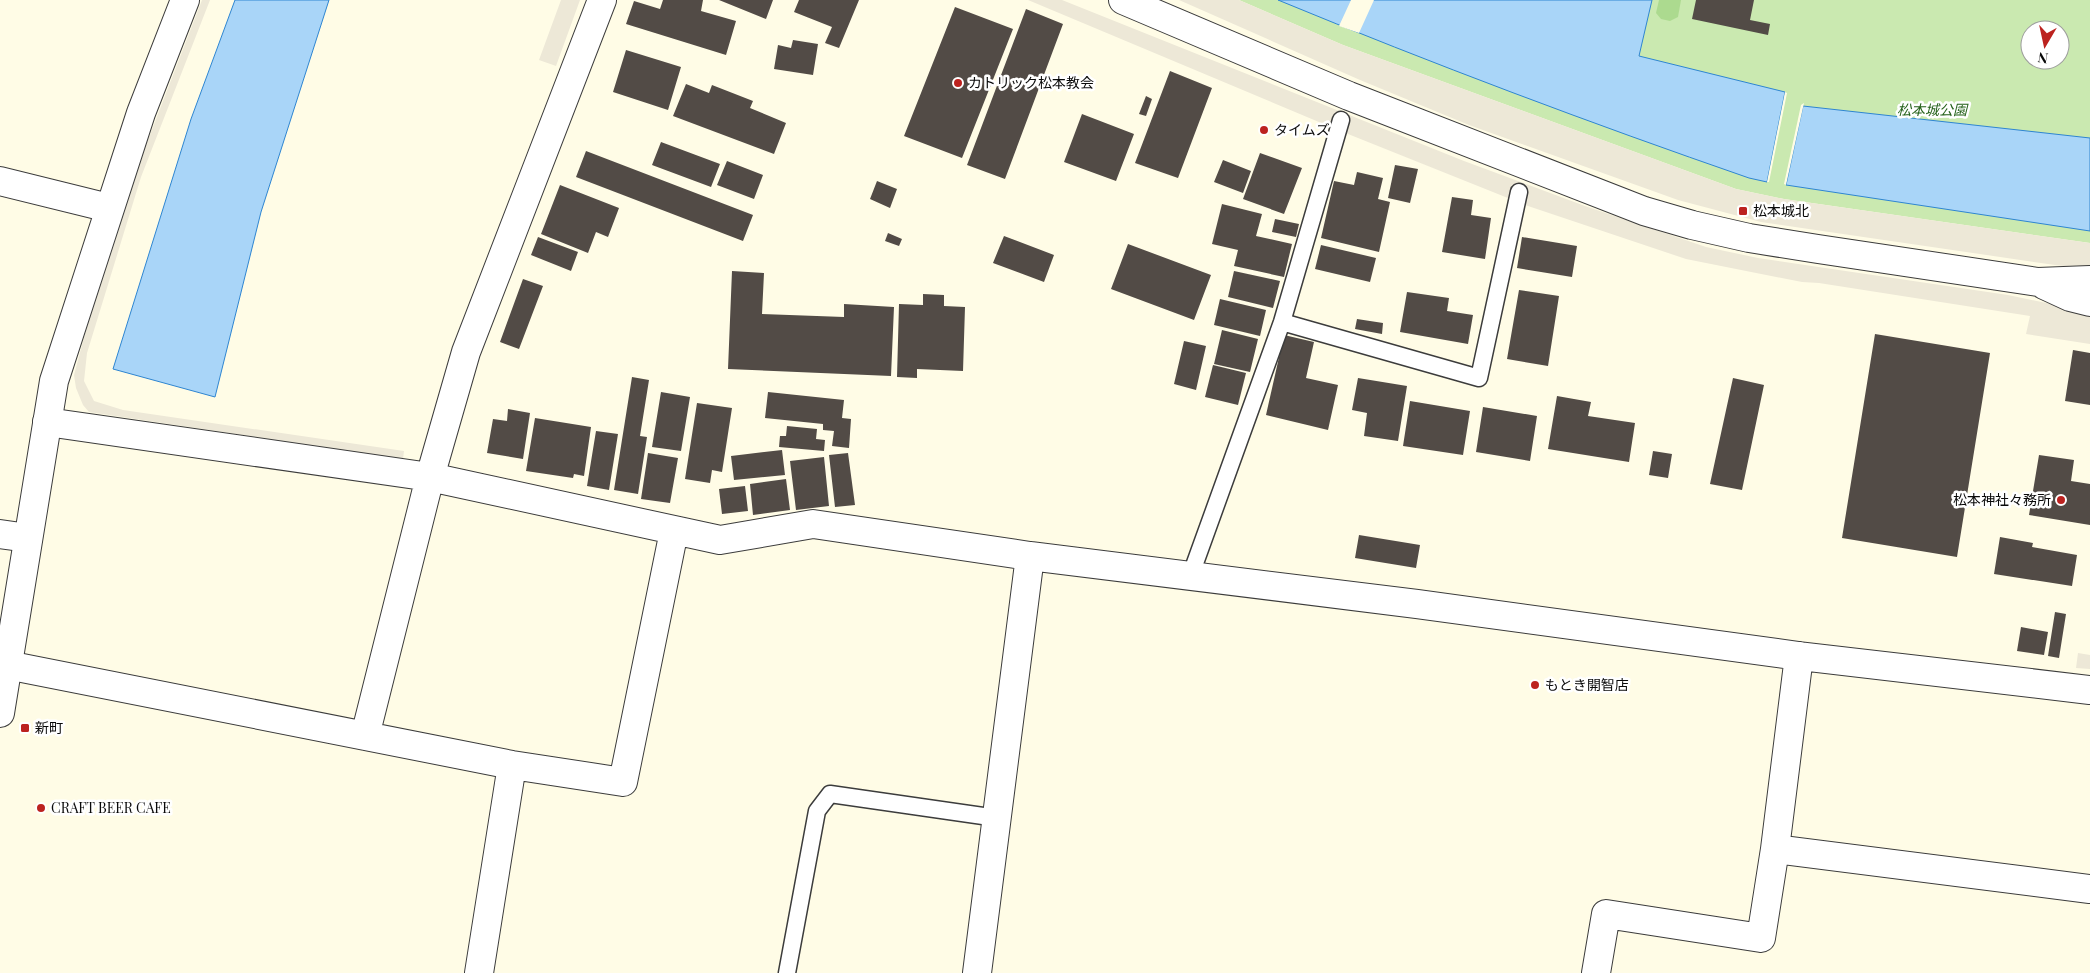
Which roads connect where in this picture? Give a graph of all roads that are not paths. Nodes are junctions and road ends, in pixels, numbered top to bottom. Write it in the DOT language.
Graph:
graph roads {
  1 [pos="185,0"];
  2 [pos="602,0"];
  3 [pos="1123,0"];
  4 [pos="1341,120"];
  5 [pos="0,181"];
  6 [pos="1519,192"];
  7 [pos="109,208"];
  8 [pos="2090,280"];
  9 [pos="2038,282"];
  10 [pos="2090,302"];
  11 [pos="1282,322"];
  12 [pos="47,422"];
  13 [pos="430,477"];
  14 [pos="674,531"];
  15 [pos="0,534"];
  16 [pos="28,538"];
  17 [pos="1030,556"];
  18 [pos="1190,577"];
  19 [pos="1799,656"];
  20 [pos="7,665"];
  21 [pos="2090,690"];
  22 [pos="0,713"];
  23 [pos="365,736"];
  24 [pos="512,765"];
  25 [pos="997,818"];
  26 [pos="1775,849"];
  27 [pos="2090,889"];
  28 [pos="479,973"];
  29 [pos="788,973"];
  30 [pos="977,973"];
  31 [pos="1596,973"];
  1 -- 7 [label="street"];
  2 -- 13 [label="street"];
  3 -- 9 [label="street"];
  4 -- 11 [label="lane"];
  5 -- 7 [label="street"];
  6 -- 11 [label="lane"];
  7 -- 12 [label="street"];
  8 -- 9 [label="street"];
  9 -- 10 [label="street"];
  11 -- 18 [label="lane"];
  12 -- 13 [label="street"];
  12 -- 16 [label="street"];
  13 -- 14 [label="street"];
  13 -- 23 [label="street"];
  14 -- 17 [label="street"];
  14 -- 24 [label="street"];
  15 -- 16 [label="street"];
  16 -- 20 [label="street"];
  17 -- 18 [label="street"];
  17 -- 25 [label="street"];
  18 -- 19 [label="street"];
  19 -- 21 [label="street"];
  19 -- 26 [label="street"];
  20 -- 22 [label="street"];
  20 -- 23 [label="street"];
  23 -- 24 [label="street"];
  24 -- 28 [label="street"];
  25 -- 29 [label="lane"];
  25 -- 30 [label="street"];
  26 -- 27 [label="street"];
  26 -- 31 [label="street"];
}
